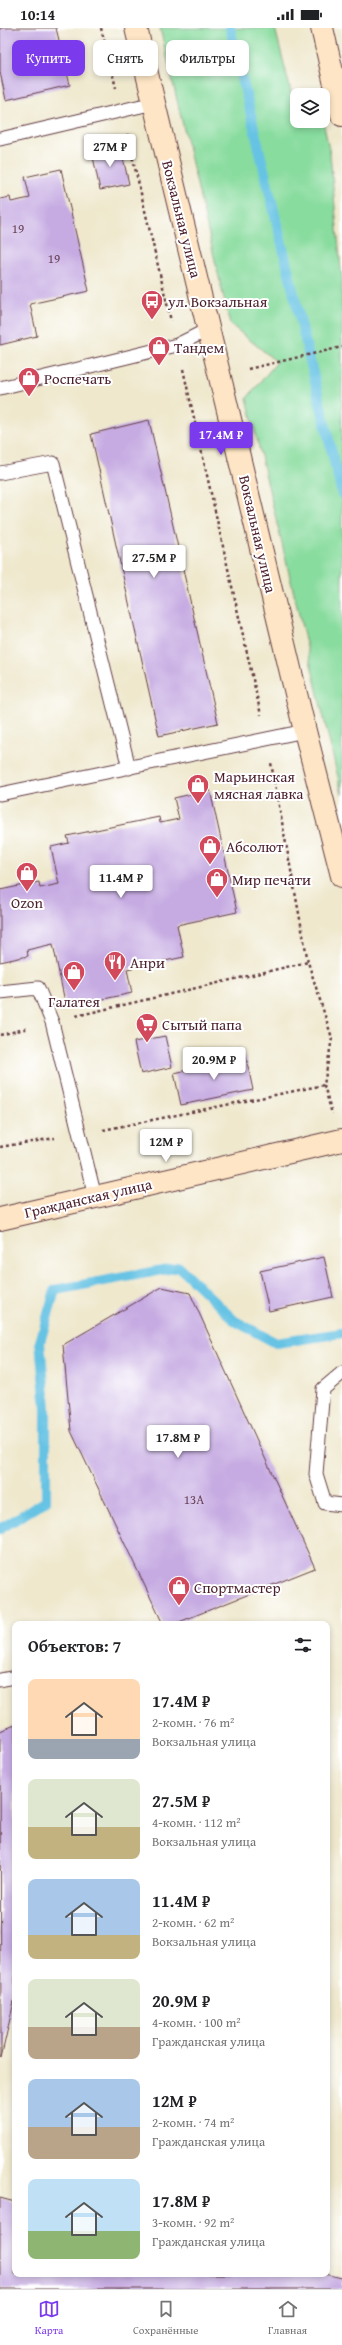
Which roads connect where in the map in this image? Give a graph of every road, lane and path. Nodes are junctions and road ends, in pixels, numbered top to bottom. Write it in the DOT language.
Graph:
graph roads {
  1 [pos="101,28"];
  2 [pos="136,28"];
  3 [pos="322,28"];
  4 [pos="338,80"];
  5 [pos="154,103"];
  6 [pos="121,111"];
  7 [pos="342,115"];
  8 [pos="0,139"];
  9 [pos="209,330"];
  10 [pos="177,345"];
  11 [pos="342,347"];
  12 [pos="277,362"];
  13 [pos="0,388"];
  14 [pos="0,473"];
  15 [pos="305,731"];
  16 [pos="267,740"];
  17 [pos="129,768"];
  18 [pos="0,794"];
  19 [pos="342,876"];
  20 [pos="308,962"];
  21 [pos="0,992"];
  22 [pos="52,1022"];
  23 [pos="0,1035"];
  24 [pos="81,1134"];
  25 [pos="341,1140"];
  26 [pos="0,1147"];
  27 [pos="96,1196"];
  28 [pos="0,1219"];
  29 [pos="342,1373"];
  30 [pos="342,1505"];
  31 [pos="12,1678"];
  32 [pos="0,1680"];
  1 -- 6 [label="path"];
  2 -- 5 [label="street, Вокзальная улица"];
  3 -- 4 [label="street"];
  4 -- 7 [label="street"];
  5 -- 6 [label="lane"];
  5 -- 9 [label="street, Вокзальная улица"];
  6 -- 8 [label="lane"];
  6 -- 10 [label="path"];
  9 -- 10 [label="lane"];
  9 -- 15 [label="street, Вокзальная улица"];
  10 -- 13 [label="lane"];
  10 -- 16 [label="path"];
  11 -- 12 [label="path"];
  14 -- 17 [label="lane"];
  15 -- 16 [label="lane"];
  15 -- 19 [label="street, Вокзальная улица"];
  16 -- 17 [label="lane"];
  16 -- 20 [label="path"];
  17 -- 18 [label="lane"];
  20 -- 22 [label="path"];
  20 -- 24 [label="path"];
  21 -- 22 [label="lane"];
  22 -- 23 [label="path"];
  22 -- 24 [label="lane"];
  24 -- 26 [label="path"];
  24 -- 27 [label="lane"];
  25 -- 27 [label="street, Гражданская улица"];
  27 -- 28 [label="street, Гражданская улица"];
  29 -- 30 [label="lane"];
  31 -- 32 [label="lane"];
}
